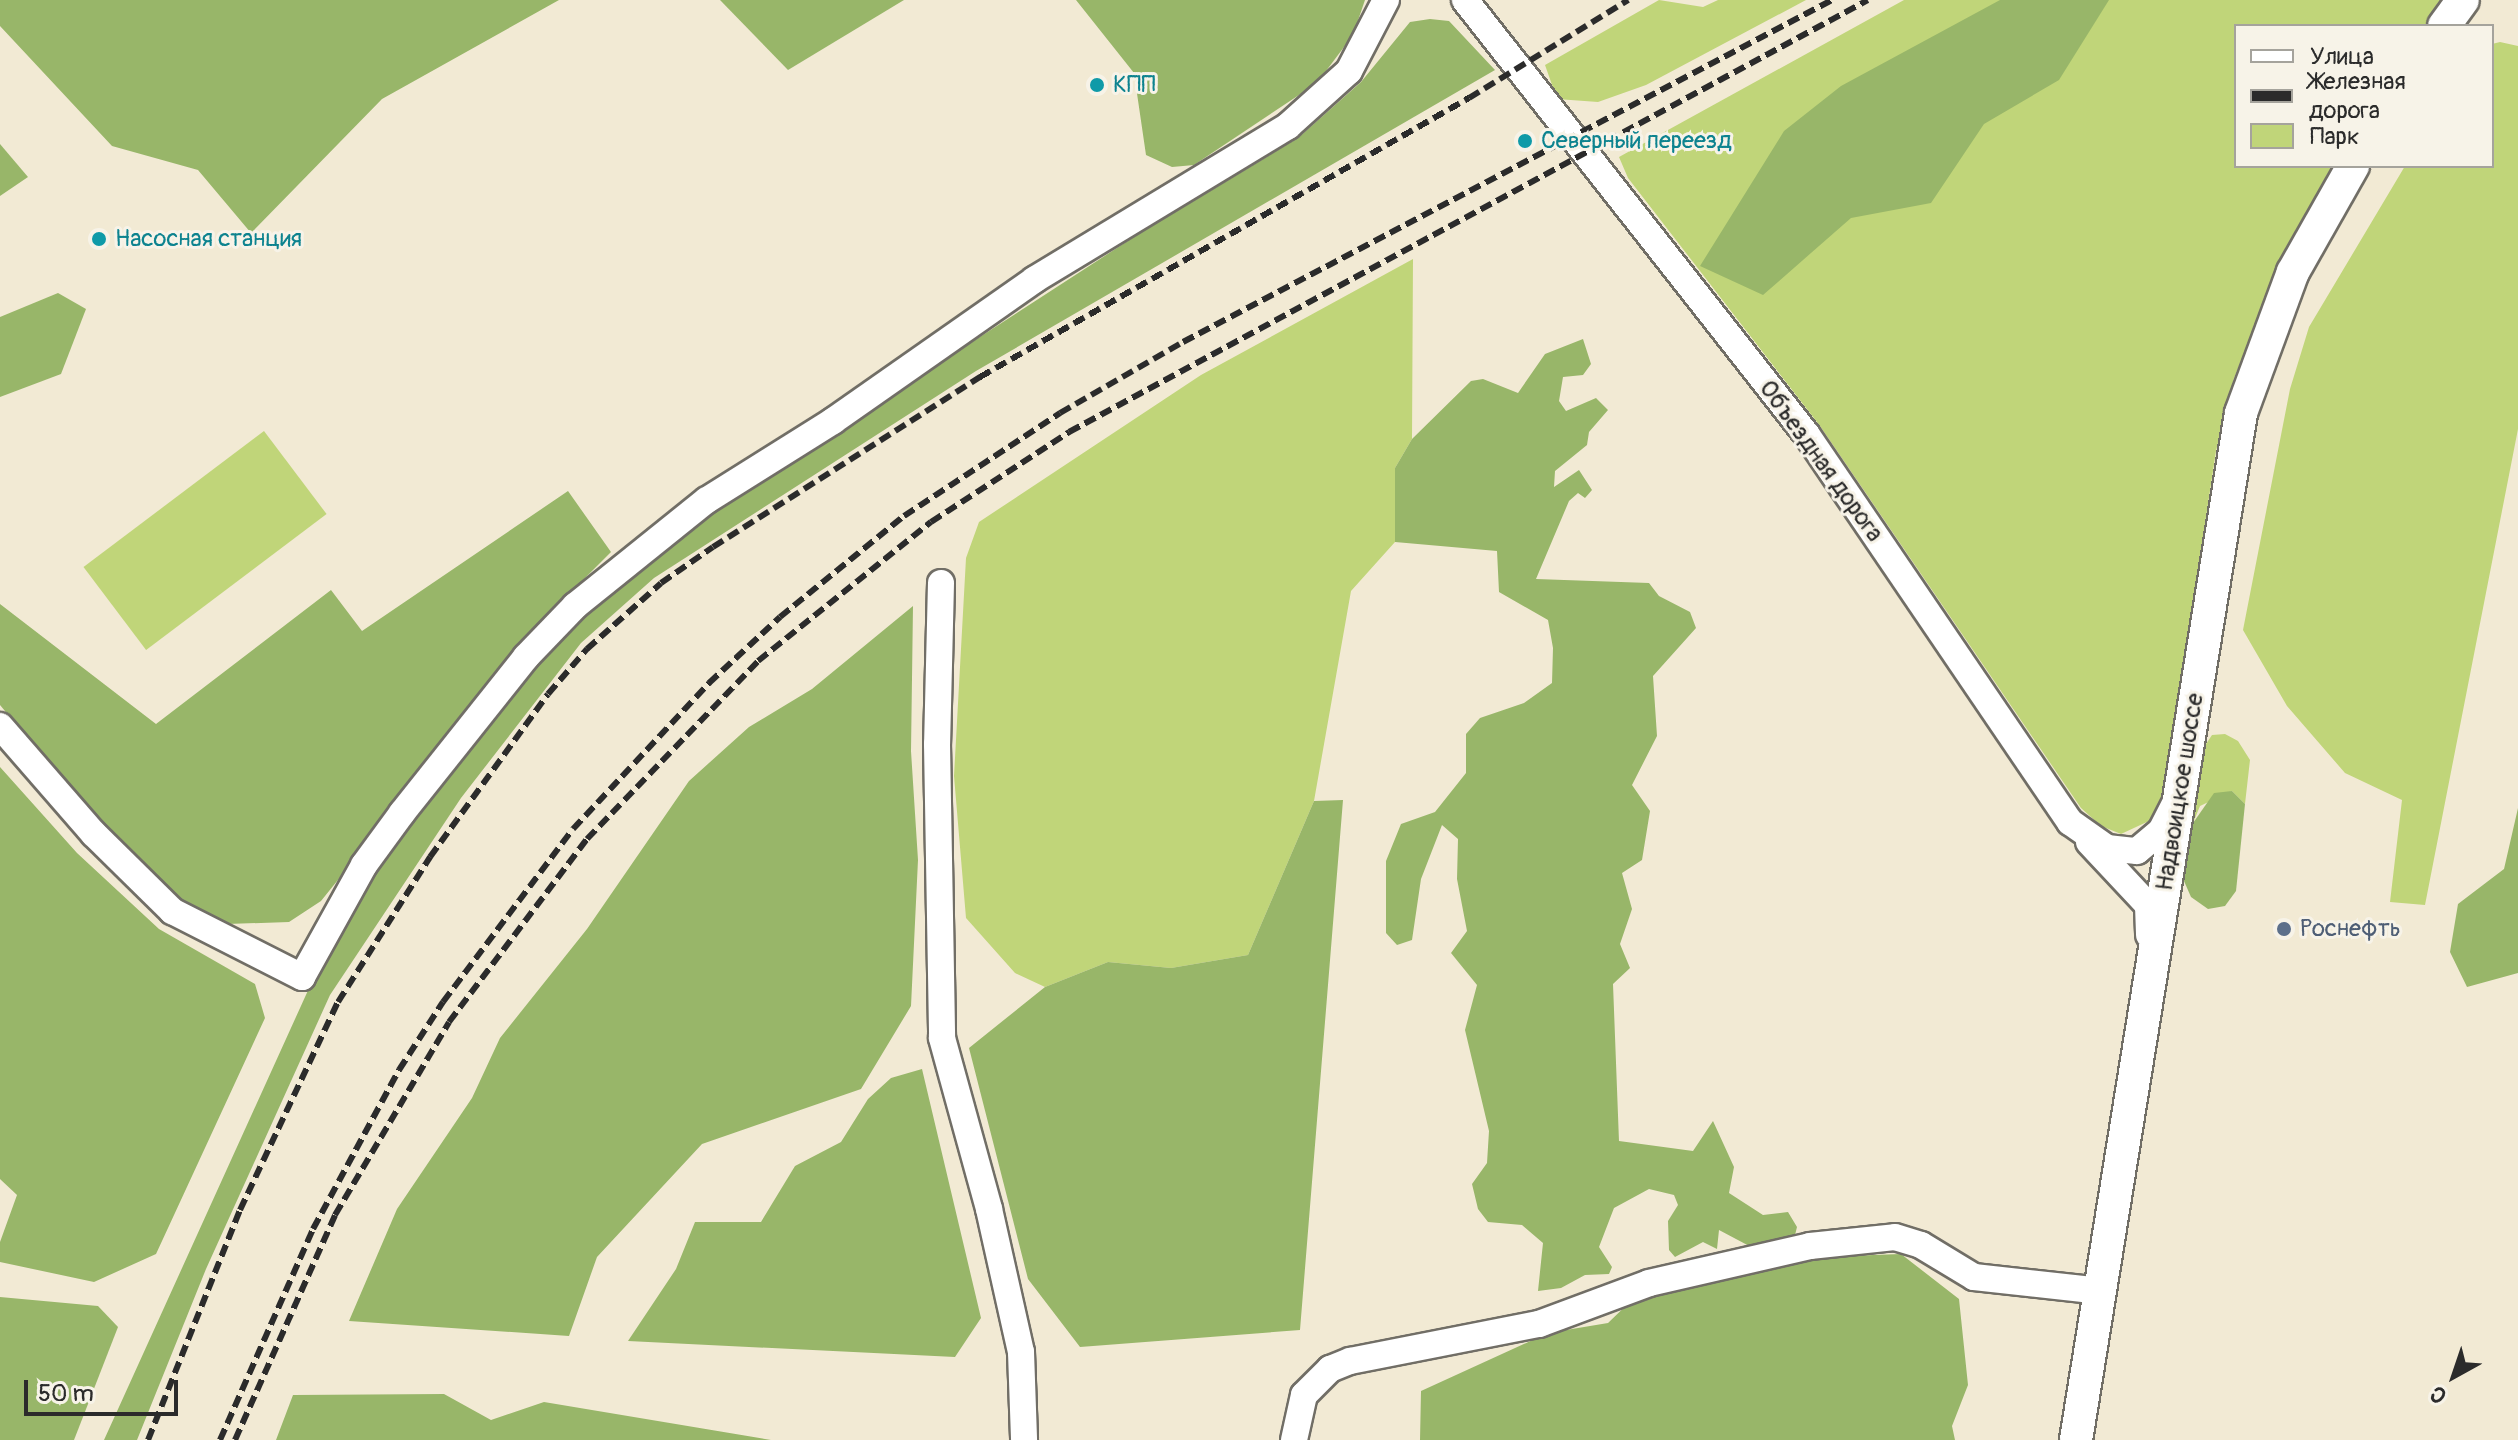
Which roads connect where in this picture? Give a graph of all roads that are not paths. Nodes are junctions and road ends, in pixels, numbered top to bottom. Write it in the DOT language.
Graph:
graph roads {
  1 [pos="1386,0"];
  2 [pos="1465,0"];
  3 [pos="2463,0"];
  4 [pos="2445,24"];
  5 [pos="2352,168"];
  6 [pos="941,583"];
  7 [pos="0,726"];
  8 [pos="2179,798"];
  9 [pos="2070,822"];
  10 [pos="2149,986"];
  11 [pos="2101,1291"];
  12 [pos="1024,1440"];
  13 [pos="1294,1440"];
  14 [pos="2076,1440"];
  1 -- 7 [label="street"];
  2 -- 9 [label="street, Объездная дорога"];
  3 -- 4 [label="main road"];
  5 -- 8 [label="main road, Надвоицкое шоссе"];
  6 -- 12 [label="street"];
  8 -- 9 [label="street, Объездная дорога"];
  8 -- 10 [label="main road, Надвоицкое шоссе"];
  9 -- 10 [label="street"];
  10 -- 11 [label="main road, Надвоицкое шоссе"];
  11 -- 13 [label="street"];
  11 -- 14 [label="main road, Надвоицкое шоссе"];
}
